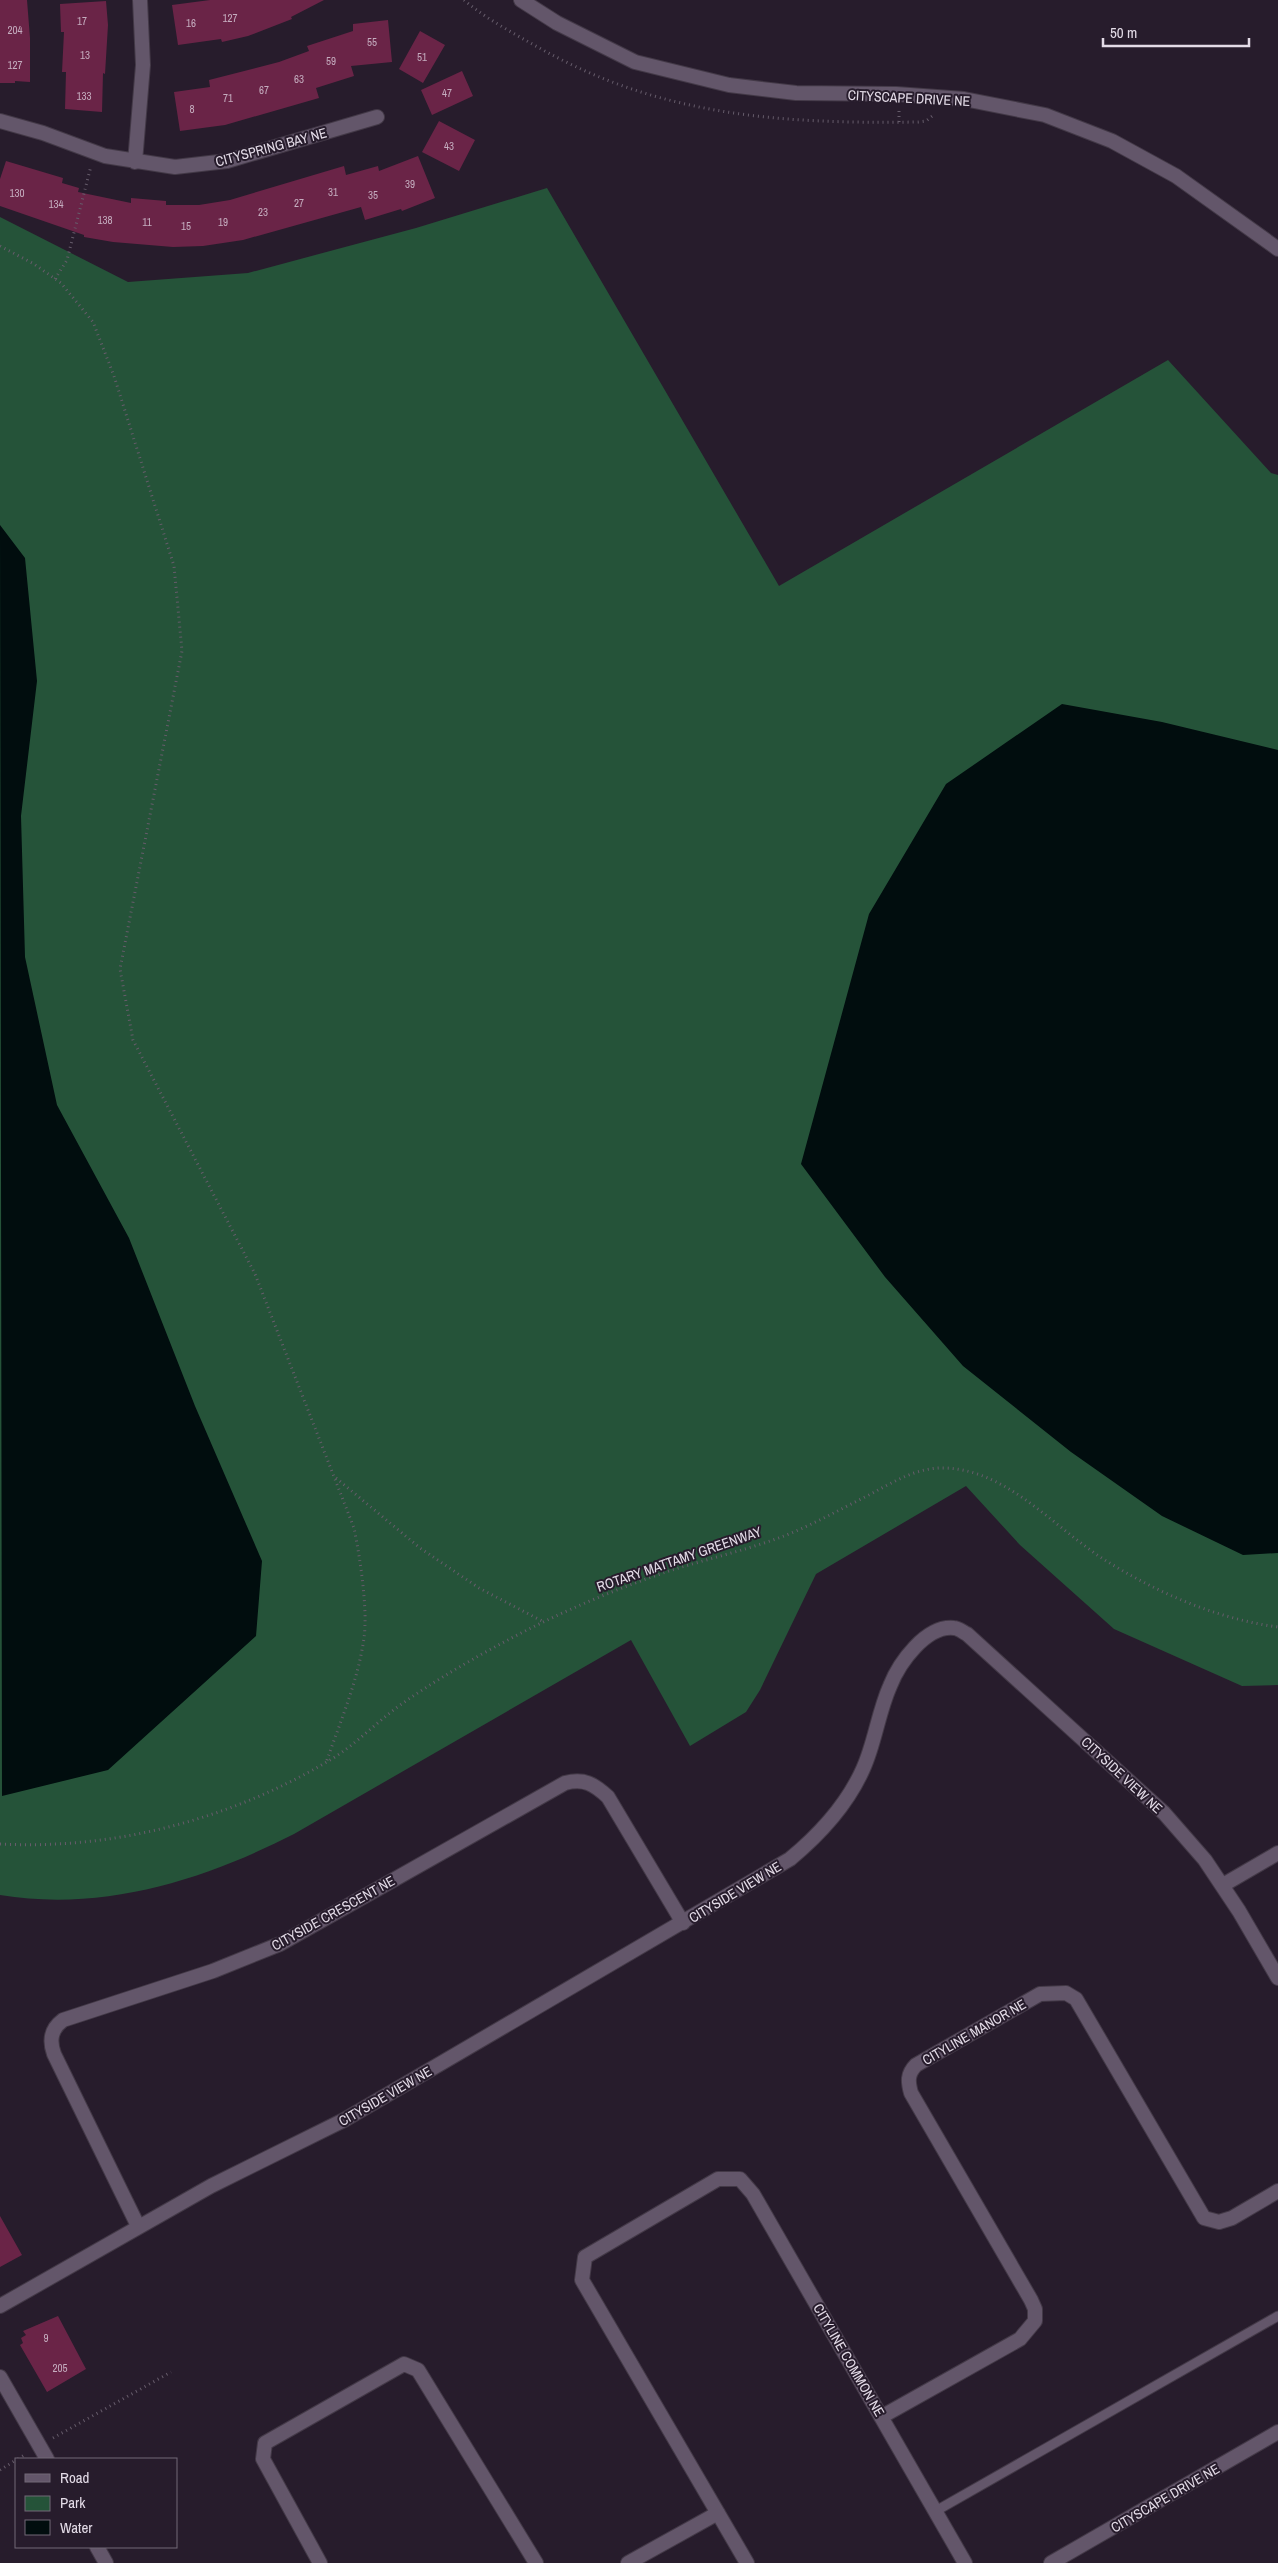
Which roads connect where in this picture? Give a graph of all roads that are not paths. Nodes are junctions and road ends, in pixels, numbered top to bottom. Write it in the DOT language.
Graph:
graph roads {
  1 [pos="140,0"];
  2 [pos="521,0"];
  3 [pos="376,117"];
  4 [pos="0,120"];
  5 [pos="135,162"];
  6 [pos="1278,249"];
  7 [pos="1278,1853"];
  8 [pos="1223,1885"];
  9 [pos="683,1923"];
  10 [pos="1278,1978"];
  11 [pos="1278,2190"];
  12 [pos="138,2226"];
  13 [pos="0,2306"];
  14 [pos="1278,2316"];
  15 [pos="0,2377"];
  16 [pos="881,2417"];
  17 [pos="1278,2432"];
  18 [pos="46,2458"];
  19 [pos="934,2512"];
  20 [pos="718,2513"];
  21 [pos="98,2548"];
  22 [pos="106,2563"];
  23 [pos="320,2563"];
  24 [pos="536,2563"];
  25 [pos="628,2563"];
  26 [pos="747,2563"];
  27 [pos="965,2563"];
  28 [pos="1051,2563"];
  1 -- 5 [label="street"];
  2 -- 6 [label="street, CITYSCAPE DRIVE NE"];
  3 -- 5 [label="street, CITYSPRING BAY NE"];
  4 -- 5 [label="street, CITYSPRING BAY NE"];
  7 -- 8 [label="street"];
  8 -- 9 [label="street, CITYSIDE VIEW NE"];
  8 -- 10 [label="street, CITYSIDE VIEW NE"];
  9 -- 12 [label="street, CITYSIDE VIEW NE"];
  9 -- 12 [label="street, CITYSIDE CRESCENT NE"];
  11 -- 16 [label="street, CITYLINE MANOR NE"];
  12 -- 13 [label="street, CITYSIDE VIEW NE"];
  14 -- 19 [label="lane"];
  15 -- 18 [label="street"];
  16 -- 19 [label="street, CITYLINE COMMON NE"];
  16 -- 20 [label="street, CITYLINE COMMON NE"];
  17 -- 28 [label="street, CITYSCAPE DRIVE NE"];
  19 -- 27 [label="street, CITYLINE COMMON NE"];
  20 -- 25 [label="street"];
  20 -- 26 [label="street"];
  21 -- 22 [label="street"];
  23 -- 24 [label="street"];
}
